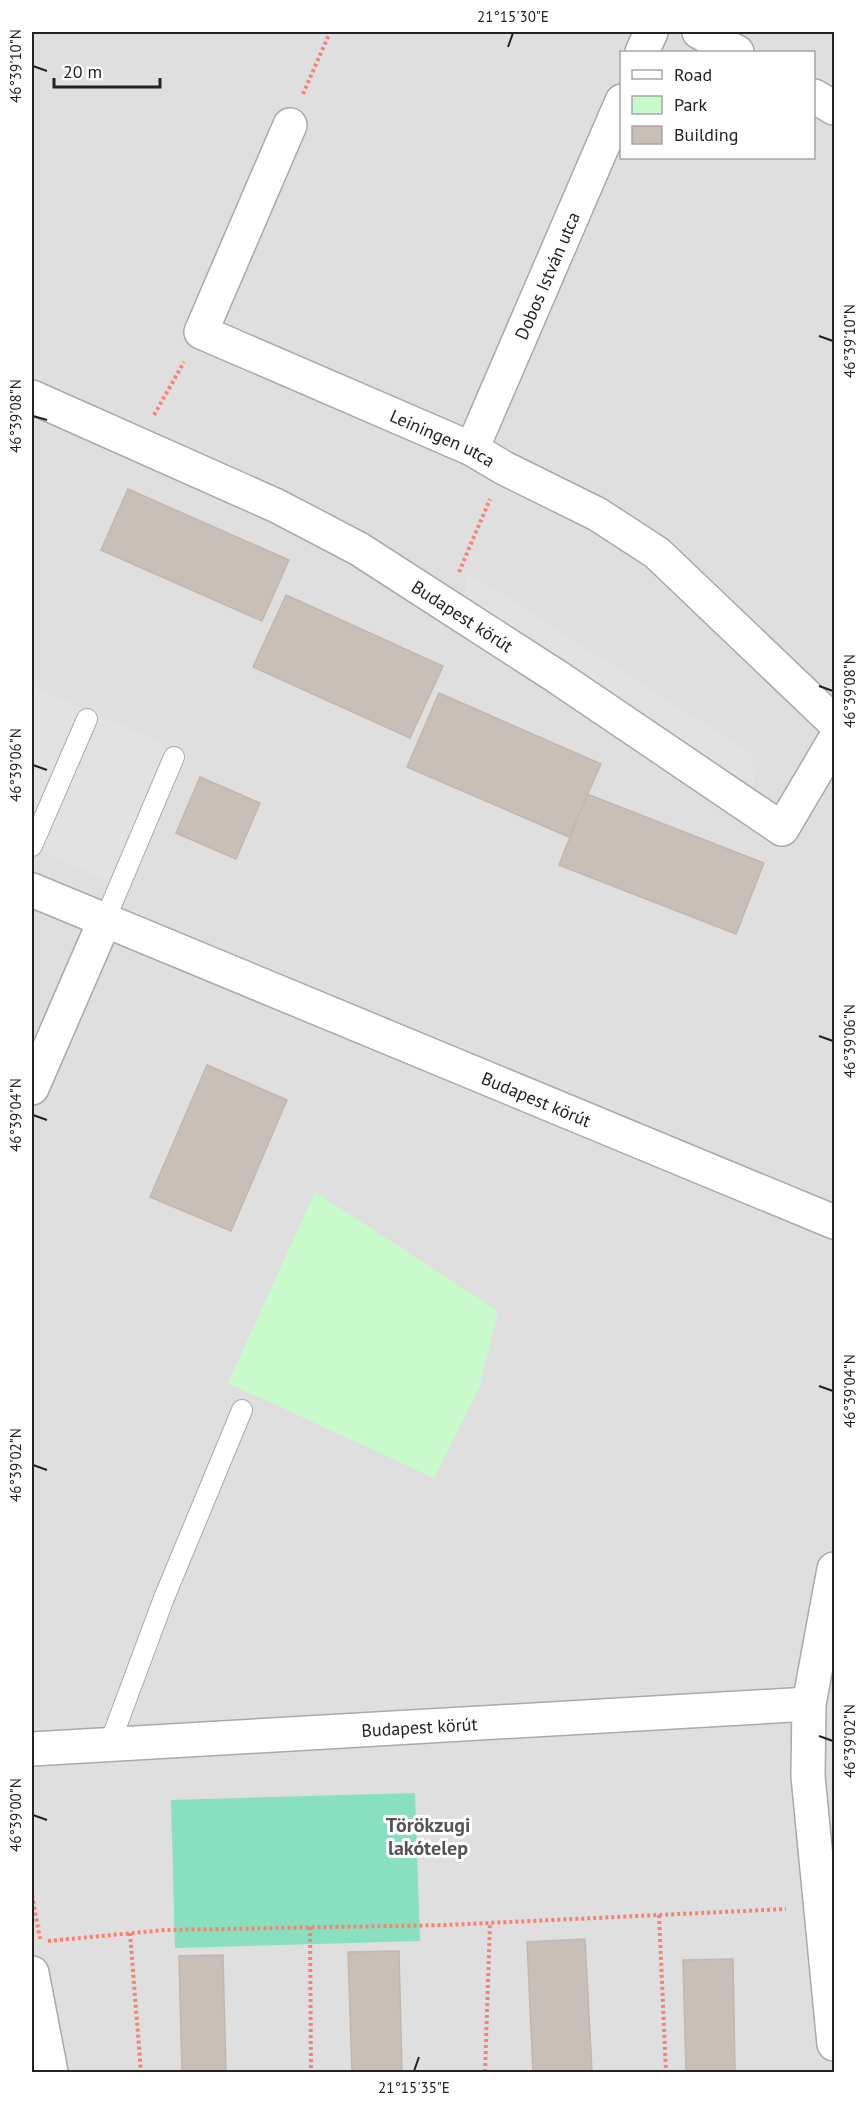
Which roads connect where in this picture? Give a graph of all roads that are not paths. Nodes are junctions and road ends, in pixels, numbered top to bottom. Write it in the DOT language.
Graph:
graph roads {
  1 [pos="651,32"];
  2 [pos="699,32"];
  3 [pos="642,51"];
  4 [pos="735,51"];
  5 [pos="815,97"];
  6 [pos="620,103"];
  7 [pos="834,108"];
  8 [pos="290,124"];
  9 [pos="32,397"];
  10 [pos="472,449"];
  11 [pos="87,719"];
  12 [pos="834,722"];
  13 [pos="834,741"];
  14 [pos="174,757"];
  15 [pos="32,846"];
  16 [pos="32,890"];
  17 [pos="104,922"];
  18 [pos="32,1088"];
  19 [pos="834,1222"];
  20 [pos="242,1410"];
  21 [pos="834,1569"];
  22 [pos="809,1704"];
  23 [pos="110,1743"];
  24 [pos="32,1749"];
  25 [pos="32,1973"];
  26 [pos="834,2044"];
  27 [pos="51,2073"];
  1 -- 3 [label="street"];
  2 -- 4 [label="street"];
  5 -- 7 [label="street"];
  6 -- 10 [label="street, Dobos István utca"];
  8 -- 10 [label="street, Leiningen utca"];
  9 -- 13 [label="street, Budapest körút"];
  10 -- 12 [label="street, Leiningen utca"];
  11 -- 15 [label="lane"];
  14 -- 17 [label="lane"];
  16 -- 17 [label="street, Budapest körút"];
  17 -- 18 [label="street"];
  17 -- 19 [label="street, Budapest körút"];
  20 -- 23 [label="lane"];
  21 -- 22 [label="street"];
  22 -- 23 [label="street, Budapest körút"];
  22 -- 26 [label="street"];
  23 -- 24 [label="street, Budapest körút"];
  25 -- 27 [label="street"];
}
